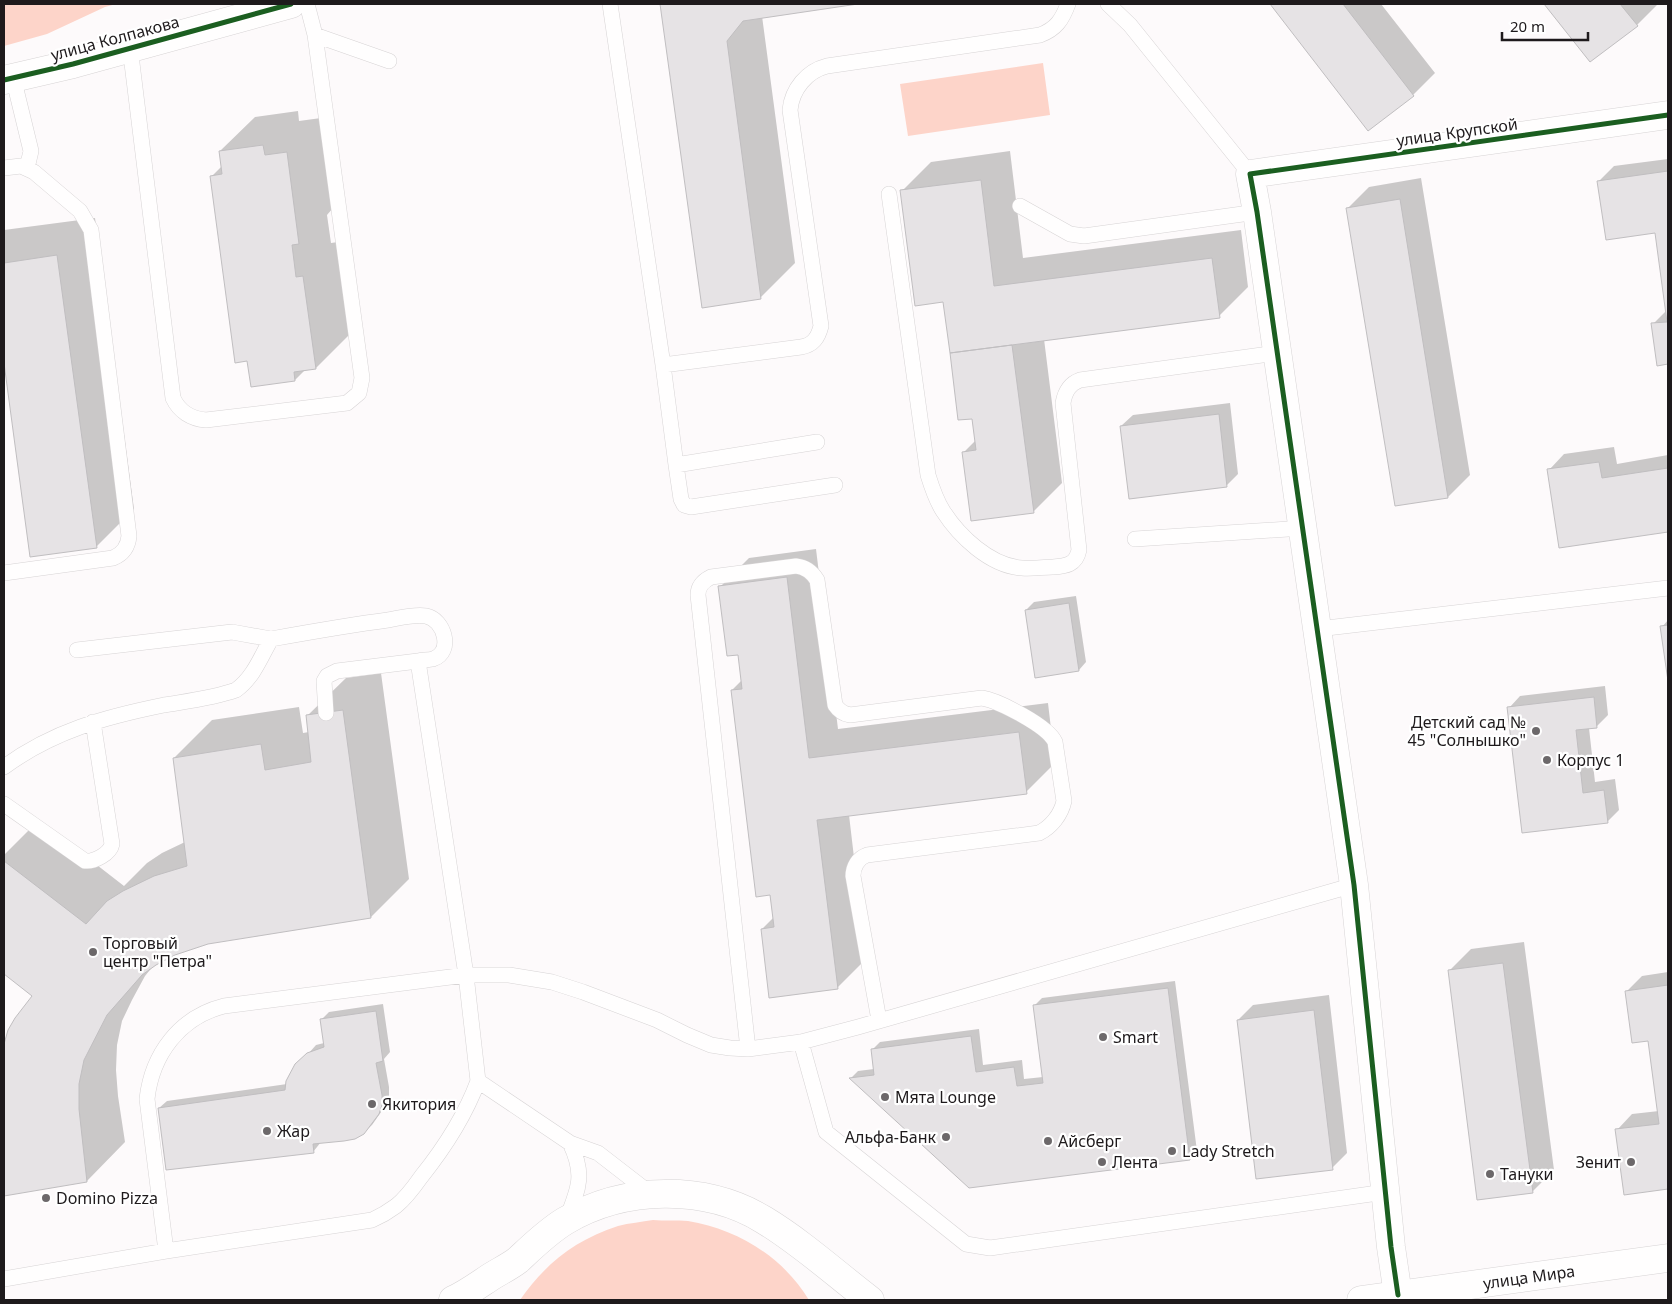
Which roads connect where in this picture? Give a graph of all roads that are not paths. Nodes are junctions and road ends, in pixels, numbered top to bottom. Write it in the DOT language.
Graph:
graph roads {
  1 [pos="291,4"];
  2 [pos="307,4"];
  3 [pos="610,4"];
  4 [pos="1068,4"];
  5 [pos="1108,4"];
  6 [pos="315,35"];
  7 [pos="130,47"];
  8 [pos="389,61"];
  9 [pos="8,78"];
  10 [pos="1668,115"];
  11 [pos="4,168"];
  12 [pos="27,168"];
  13 [pos="1250,174"];
  14 [pos="889,194"];
  15 [pos="1020,206"];
  16 [pos="1257,212"];
  17 [pos="1277,353"];
  18 [pos="663,365"];
  19 [pos="818,442"];
  20 [pos="676,465"];
  21 [pos="835,486"];
  22 [pos="1303,528"];
  23 [pos="1135,539"];
  24 [pos="4,573"];
  25 [pos="1668,588"];
  26 [pos="1318,629"];
  27 [pos="271,639"];
  28 [pos="77,650"];
  29 [pos="418,661"];
  30 [pos="326,713"];
  31 [pos="93,722"];
  32 [pos="4,767"];
  33 [pos="4,804"];
  34 [pos="1354,885"];
  35 [pos="466,975"];
  36 [pos="879,1020"];
  37 [pos="801,1042"];
  38 [pos="748,1049"];
  39 [pos="478,1081"];
  40 [pos="570,1143"];
  41 [pos="1385,1192"];
  42 [pos="651,1194"];
  43 [pos="566,1221"];
  44 [pos="795,1242"];
  45 [pos="166,1251"];
  46 [pos="1668,1258"];
  47 [pos="516,1261"];
  48 [pos="4,1279"];
  49 [pos="1412,1296"];
  50 [pos="453,1300"];
  51 [pos="490,1300"];
  52 [pos="840,1300"];
  53 [pos="870,1300"];
  54 [pos="1361,1300"];
  1 -- 7 [label="street, улица Колпакова"];
  2 -- 6 [label="lane"];
  3 -- 18 [label="lane"];
  4 -- 18 [label="lane"];
  5 -- 13 [label="lane"];
  6 -- 7 [label="lane"];
  6 -- 8 [label="lane"];
  7 -- 9 [label="street, улица Колпакова"];
  9 -- 12 [label="lane"];
  10 -- 13 [label="street, улица Крупской"];
  11 -- 12 [label="lane"];
  12 -- 24 [label="lane"];
  13 -- 16 [label="street"];
  14 -- 17 [label="lane"];
  15 -- 16 [label="lane"];
  16 -- 17 [label="street"];
  17 -- 22 [label="street"];
  18 -- 20 [label="lane"];
  19 -- 20 [label="lane"];
  20 -- 21 [label="lane"];
  22 -- 23 [label="lane"];
  22 -- 26 [label="street"];
  25 -- 26 [label="lane"];
  26 -- 34 [label="street"];
  27 -- 28 [label="lane"];
  27 -- 29 [label="lane"];
  27 -- 31 [label="lane"];
  29 -- 30 [label="lane"];
  29 -- 35 [label="lane"];
  31 -- 32 [label="lane"];
  31 -- 33 [label="lane"];
  34 -- 36 [label="lane"];
  34 -- 41 [label="street"];
  35 -- 38 [label="lane"];
  35 -- 39 [label="lane"];
  35 -- 45 [label="lane"];
  36 -- 37 [label="lane"];
  36 -- 38 [label="lane"];
  37 -- 38 [label="lane"];
  37 -- 41 [label="lane"];
  39 -- 40 [label="lane"];
  39 -- 45 [label="lane"];
  40 -- 42 [label="lane"];
  40 -- 43 [label="lane"];
  41 -- 49 [label="street"];
  42 -- 43 [label="street"];
  42 -- 44 [label="street"];
  43 -- 47 [label="street"];
  44 -- 52 [label="street"];
  44 -- 53 [label="street"];
  45 -- 48 [label="lane"];
  46 -- 49 [label="street, улица Мира"];
  47 -- 50 [label="street"];
  47 -- 51 [label="street"];
  49 -- 54 [label="street, улица Мира"];
}
